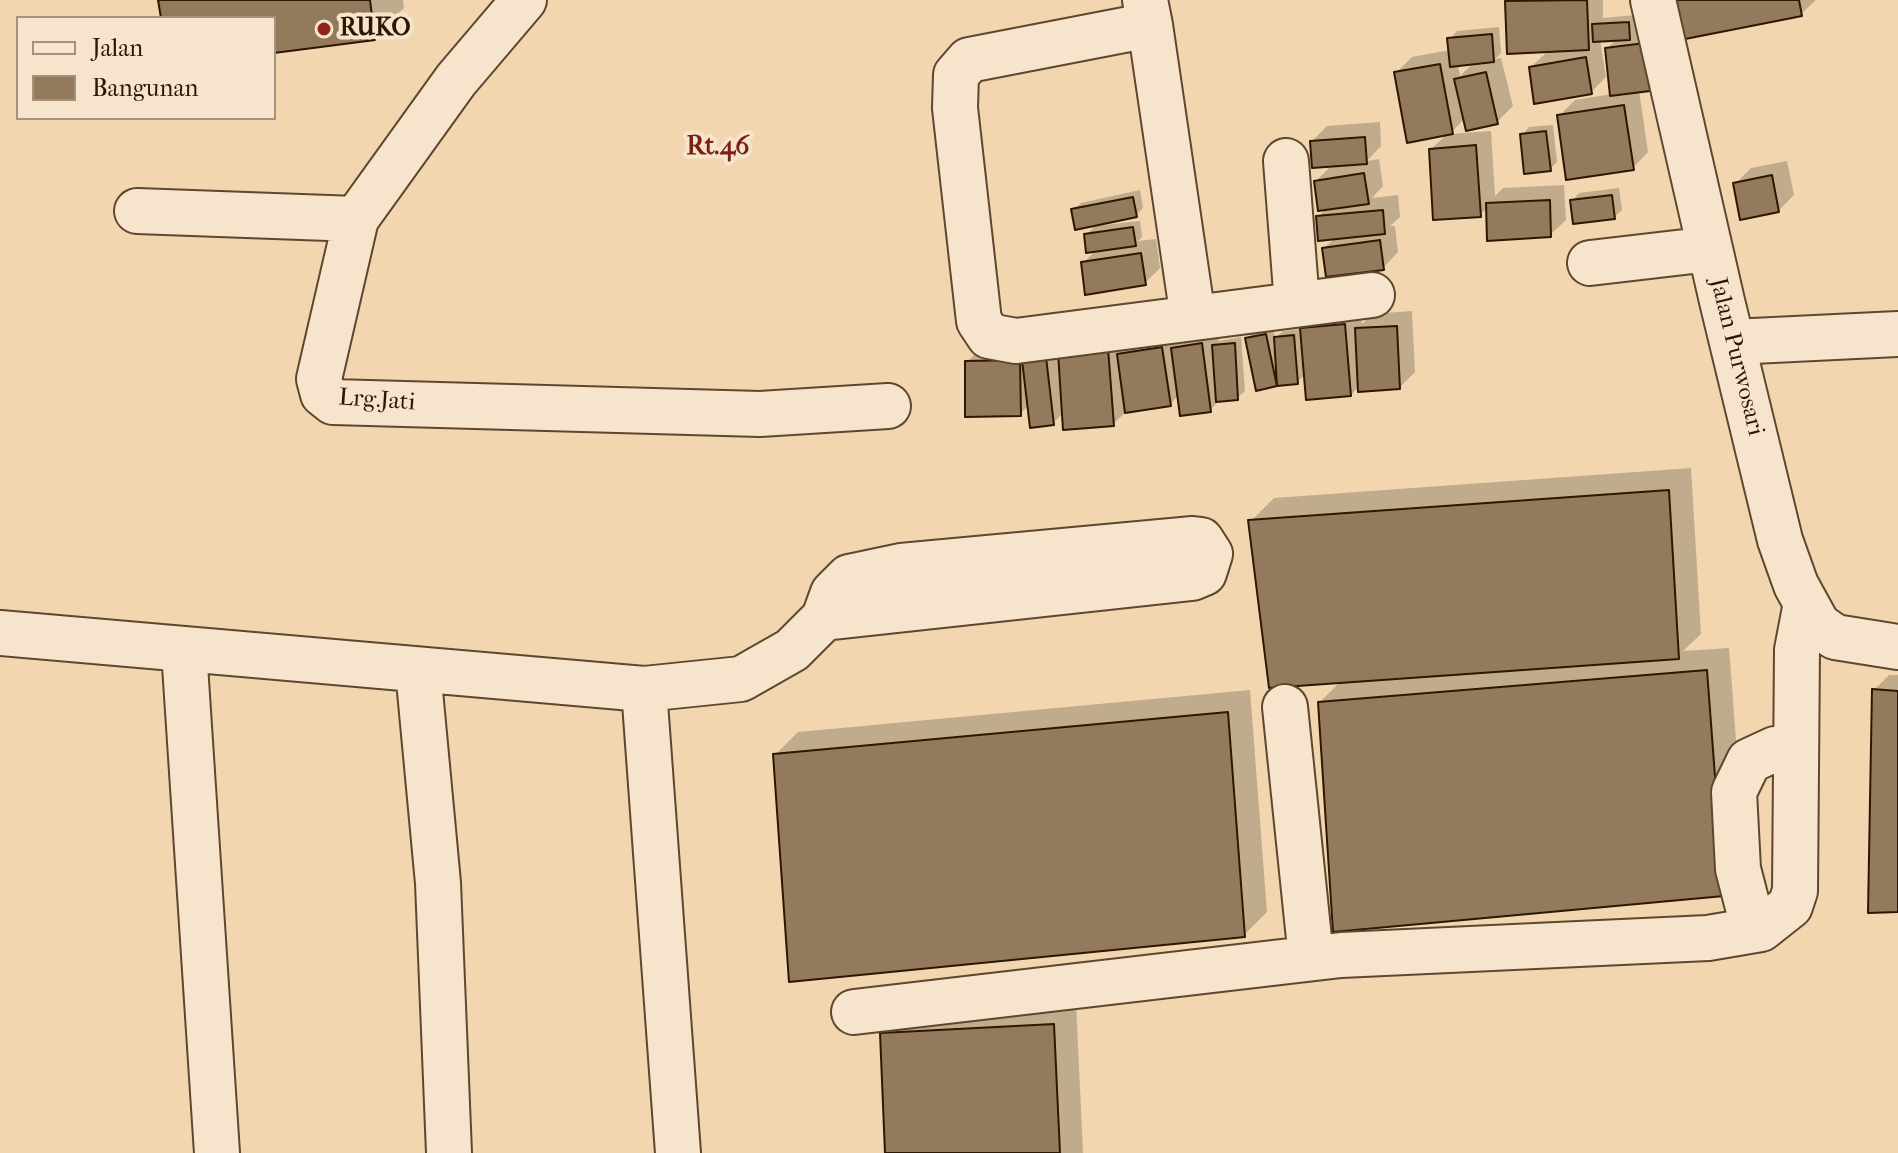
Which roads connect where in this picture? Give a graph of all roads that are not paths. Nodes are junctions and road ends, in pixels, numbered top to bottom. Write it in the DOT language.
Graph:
graph roads {
  1 [pos="524,0"];
  2 [pos="1653,0"];
  3 [pos="1148,13"];
  4 [pos="1286,161"];
  5 [pos="137,211"];
  6 [pos="356,219"];
  7 [pos="1710,249"];
  8 [pos="1590,263"];
  9 [pos="1372,295"];
  10 [pos="1308,302"];
  11 [pos="1193,318"];
  12 [pos="1898,334"];
  13 [pos="1732,342"];
  14 [pos="888,406"];
  15 [pos="991,579"];
  16 [pos="1806,603"];
  17 [pos="0,633"];
  18 [pos="1898,647"];
  19 [pos="184,650"];
  20 [pos="418,670"];
  21 [pos="644,689"];
  22 [pos="1285,707"];
  23 [pos="1796,748"];
  24 [pos="1761,929"];
  25 [pos="1311,958"];
  26 [pos="854,1012"];
  27 [pos="217,1153"];
  28 [pos="449,1153"];
  29 [pos="678,1153"];
  1 -- 6 [label="street, Lrg.Jati"];
  2 -- 7 [label="street, Jalan Purwosari"];
  3 -- 11 [label="street"];
  3 -- 11 [label="street"];
  4 -- 10 [label="street"];
  5 -- 6 [label="street"];
  6 -- 14 [label="street, Lrg.Jati"];
  7 -- 8 [label="street"];
  7 -- 13 [label="street, Jalan Purwosari"];
  9 -- 10 [label="street"];
  10 -- 11 [label="street"];
  12 -- 13 [label="street"];
  13 -- 16 [label="street, Jalan Purwosari"];
  15 -- 21 [label="street"];
  16 -- 18 [label="street, Jalan Purwosari"];
  16 -- 23 [label="street"];
  17 -- 19 [label="street"];
  19 -- 20 [label="street"];
  19 -- 27 [label="street"];
  20 -- 21 [label="street"];
  20 -- 28 [label="street"];
  21 -- 29 [label="street"];
  22 -- 25 [label="street"];
  23 -- 24 [label="street"];
  23 -- 24 [label="street"];
  24 -- 25 [label="street"];
  25 -- 26 [label="street"];
}
